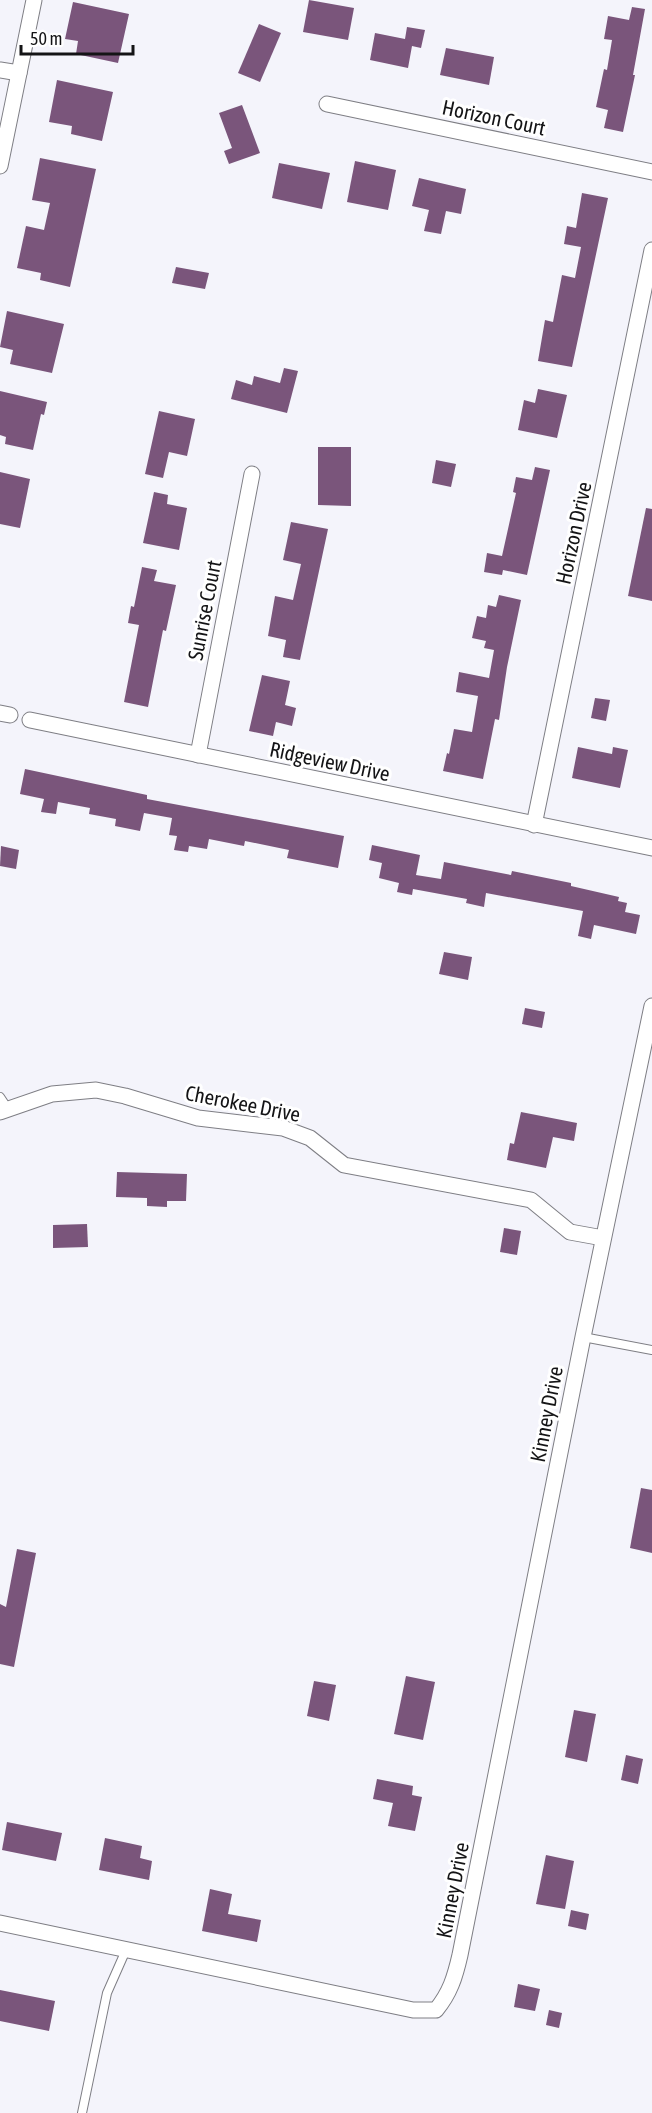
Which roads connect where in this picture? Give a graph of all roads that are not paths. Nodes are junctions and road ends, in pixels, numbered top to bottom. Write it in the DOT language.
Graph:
graph roads {
  1 [pos="34,0"];
  2 [pos="0,69"];
  3 [pos="19,73"];
  4 [pos="327,104"];
  5 [pos="0,166"];
  6 [pos="652,172"];
  7 [pos="652,250"];
  8 [pos="252,474"];
  9 [pos="5,714"];
  10 [pos="30,720"];
  11 [pos="198,755"];
  12 [pos="534,825"];
  13 [pos="652,848"];
  14 [pos="652,1006"];
  15 [pos="3,1106"];
  16 [pos="603,1238"];
  17 [pos="583,1337"];
  18 [pos="652,1350"];
  19 [pos="0,1923"];
  20 [pos="126,1950"];
  21 [pos="82,2113"];
  1 -- 3 [label="street"];
  2 -- 3 [label="street"];
  3 -- 5 [label="street"];
  4 -- 6 [label="street, Horizon Court"];
  7 -- 12 [label="street, Horizon Drive"];
  8 -- 11 [label="street, Sunrise Court"];
  9 -- 10 [label="lane, Ridgeview Drive"];
  10 -- 11 [label="street, Ridgeview Drive"];
  11 -- 12 [label="street, Ridgeview Drive"];
  12 -- 13 [label="street, Ridgeview Drive"];
  14 -- 16 [label="street, Kinney Drive"];
  15 -- 16 [label="street, Cherokee Drive"];
  16 -- 17 [label="street, Kinney Drive"];
  17 -- 18 [label="lane"];
  17 -- 20 [label="street, Kinney Drive"];
  19 -- 20 [label="street, Kinney Drive"];
  20 -- 21 [label="lane"];
}
